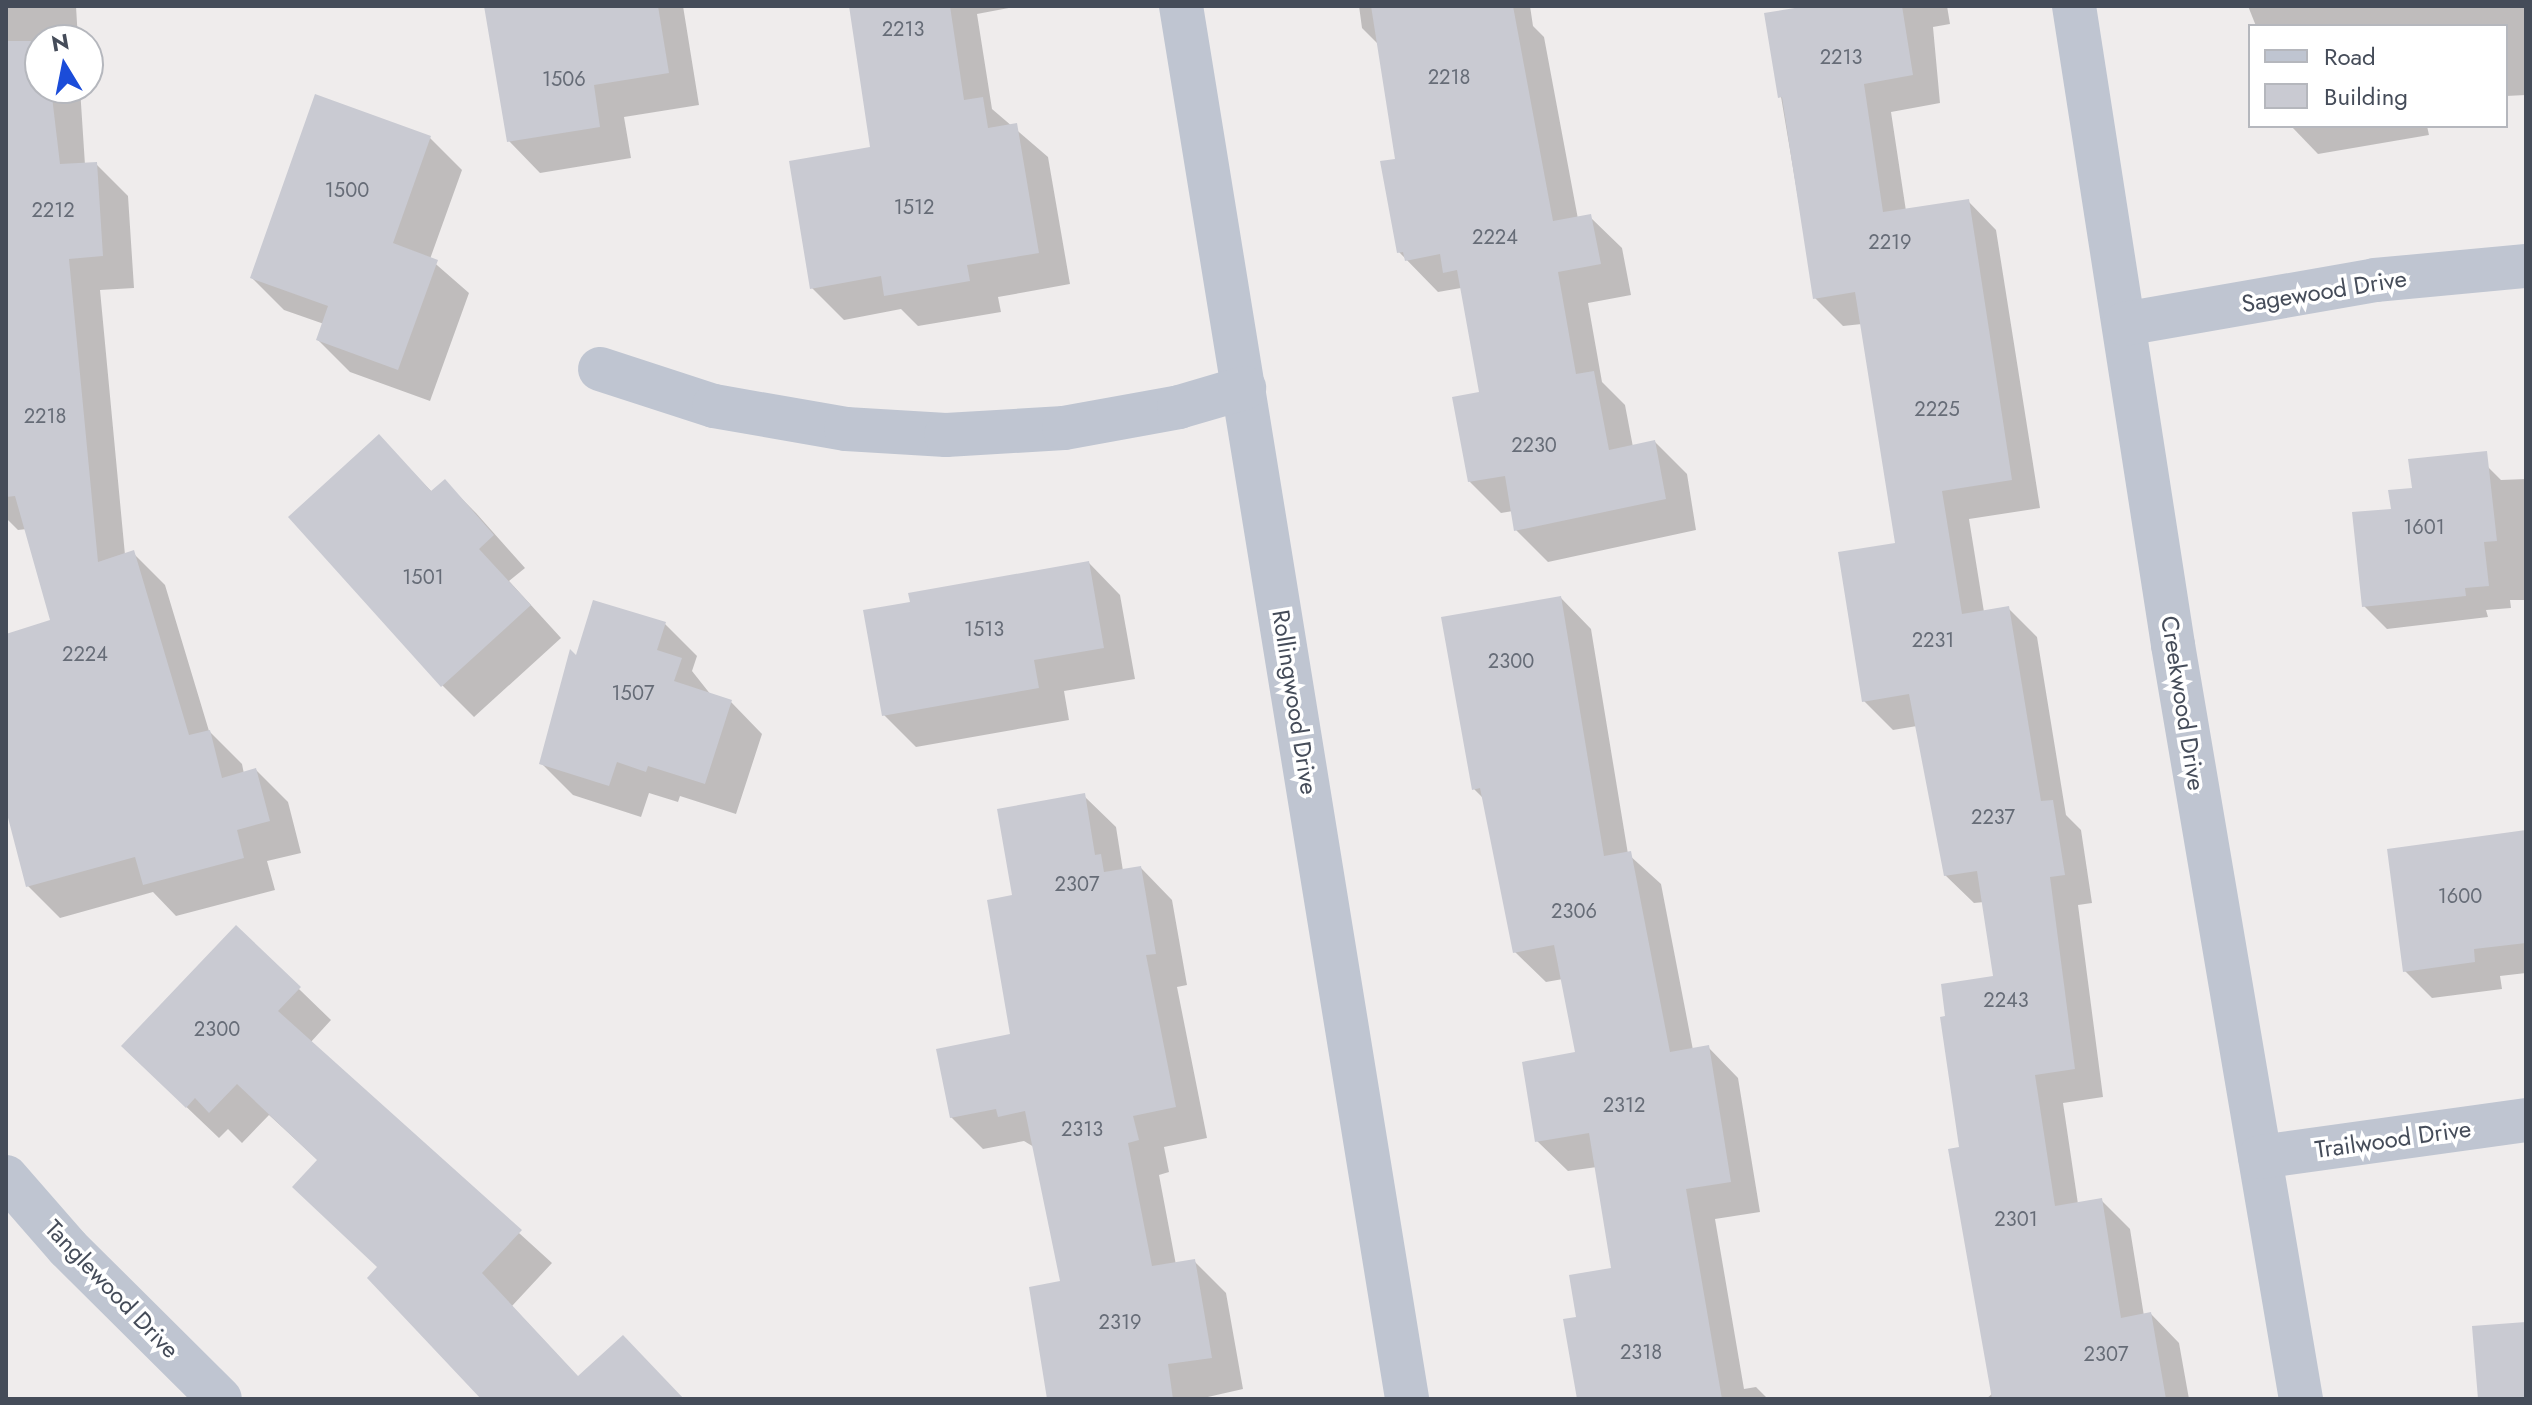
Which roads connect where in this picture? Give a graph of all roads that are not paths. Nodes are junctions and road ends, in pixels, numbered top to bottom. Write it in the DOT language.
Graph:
graph roads {
  1 [pos="1181,6"];
  2 [pos="2074,6"];
  3 [pos="2526,266"];
  4 [pos="2124,324"];
  5 [pos="600,369"];
  6 [pos="1244,388"];
  7 [pos="2526,1120"];
  8 [pos="2260,1157"];
  9 [pos="6,1177"];
  10 [pos="220,1399"];
  11 [pos="1407,1399"];
  12 [pos="2301,1399"];
  1 -- 6 [label="street, Rollingwood Drive"];
  2 -- 4 [label="street, Creekwood Drive"];
  3 -- 4 [label="street, Sagewood Drive"];
  4 -- 8 [label="street, Creekwood Drive"];
  5 -- 6 [label="street"];
  6 -- 11 [label="street, Rollingwood Drive"];
  7 -- 8 [label="street, Trailwood Drive"];
  8 -- 12 [label="street, Creekwood Drive"];
  9 -- 10 [label="street, Tanglewood Drive"];
}
